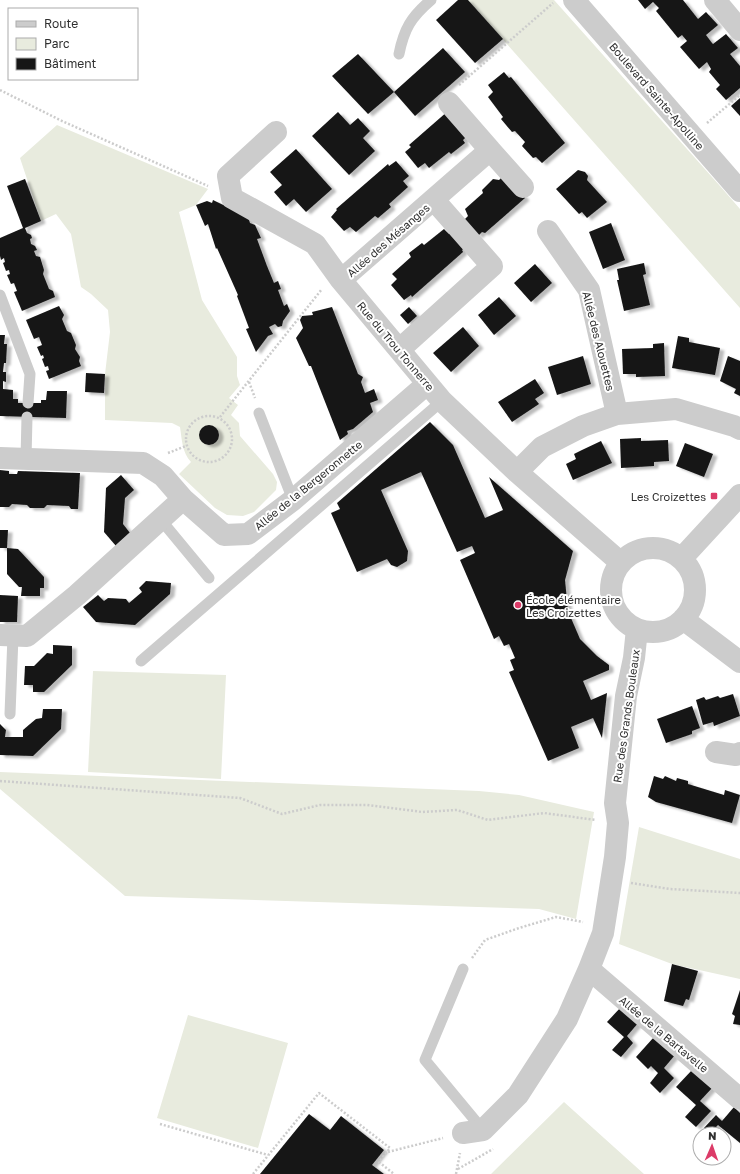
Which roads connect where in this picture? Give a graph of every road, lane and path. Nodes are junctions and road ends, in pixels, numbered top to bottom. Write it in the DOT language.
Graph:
graph roads {
  1 [pos="431,0"];
  2 [pos="574,0"];
  3 [pos="715,0"];
  4 [pos="740,30"];
  5 [pos="507,44"];
  6 [pos="399,54"];
  7 [pos="0,90"];
  8 [pos="740,95"];
  9 [pos="449,103"];
  10 [pos="702,126"];
  11 [pos="276,132"];
  12 [pos="490,150"];
  13 [pos="523,188"];
  14 [pos="740,192"];
  15 [pos="232,198"];
  16 [pos="434,200"];
  17 [pos="548,231"];
  18 [pos="338,276"];
  19 [pos="0,295"];
  20 [pos="400,349"];
  21 [pos="427,384"];
  22 [pos="442,401"];
  23 [pos="28,403"];
  24 [pos="259,413"];
  25 [pos="617,414"];
  26 [pos="27,417"];
  27 [pos="220,417"];
  28 [pos="740,429"];
  29 [pos="0,458"];
  30 [pos="26,459"];
  31 [pos="517,472"];
  32 [pos="740,495"];
  33 [pos="183,499"];
  34 [pos="294,500"];
  35 [pos="161,520"];
  36 [pos="682,558"];
  37 [pos="620,562"];
  38 [pos="209,578"];
  39 [pos="683,619"];
  40 [pos="637,629"];
  41 [pos="6,635"];
  42 [pos="141,661"];
  43 [pos="740,662"];
  44 [pos="10,714"];
  45 [pos="716,752"];
  46 [pos="740,753"];
  47 [pos="0,781"];
  48 [pos="618,823"];
  49 [pos="627,883"];
  50 [pos="740,893"];
  51 [pos="586,923"];
  52 [pos="463,969"];
  53 [pos="589,969"];
  54 [pos="740,1099"];
  55 [pos="160,1124"];
  56 [pos="473,1132"];
  57 [pos="387,1152"];
  58 [pos="268,1155"];
  59 [pos="253,1174"];
  60 [pos="394,1174"];
  1 -- 6 [label="lane"];
  2 -- 14 [label="street, Boulevard Sainte-Apolline"];
  3 -- 4 [label="street"];
  5 -- 9 [label="path"];
  7 -- 15 [label="path"];
  8 -- 10 [label="path"];
  9 -- 12 [label="street"];
  11 -- 15 [label="street"];
  12 -- 13 [label="street"];
  12 -- 16 [label="street, Allée des Mésanges"];
  15 -- 18 [label="street, Rue du Trou Tonnerre"];
  16 -- 18 [label="street, Allée des Mésanges"];
  16 -- 20 [label="street, Allée des Mésanges"];
  17 -- 25 [label="street, Allée des Alouettes"];
  18 -- 20 [label="street, Rue du Trou Tonnerre"];
  18 -- 27 [label="path"];
  19 -- 23 [label="lane"];
  20 -- 21 [label="street, Rue du Trou Tonnerre"];
  21 -- 22 [label="street, Rue du Trou Tonnerre"];
  21 -- 34 [label="street, Allée de la Bergeronnette"];
  22 -- 31 [label="street, Rue du Trou Tonnerre"];
  22 -- 42 [label="lane"];
  24 -- 34 [label="lane"];
  25 -- 28 [label="street"];
  25 -- 31 [label="street"];
  26 -- 30 [label="lane"];
  27 -- 27 [label="path"];
  29 -- 30 [label="street, Allée de la Bergeronnette"];
  30 -- 33 [label="street, Allée de la Bergeronnette"];
  31 -- 37 [label="street, Rue du Trou Tonnerre"];
  32 -- 36 [label="street"];
  33 -- 34 [label="street, Allée de la Bergeronnette"];
  33 -- 35 [label="street"];
  35 -- 38 [label="lane"];
  35 -- 41 [label="street"];
  36 -- 37 [label="street"];
  36 -- 39 [label="street"];
  37 -- 40 [label="street"];
  39 -- 40 [label="street"];
  39 -- 43 [label="street"];
  40 -- 48 [label="street, Rue des Grands Bouleaux"];
  41 -- 44 [label="lane"];
  45 -- 46 [label="street"];
  47 -- 48 [label="path"];
  48 -- 53 [label="street, Rue des Grands Bouleaux"];
  49 -- 50 [label="path"];
  51 -- 52 [label="path"];
  52 -- 56 [label="lane"];
  53 -- 54 [label="street, Allée de la Bartavelle"];
  53 -- 56 [label="street, Rue des Grands Bouleaux"];
  55 -- 58 [label="path"];
  56 -- 57 [label="path"];
  57 -- 58 [label="path"];
  57 -- 60 [label="path"];
  58 -- 59 [label="path"];
}
